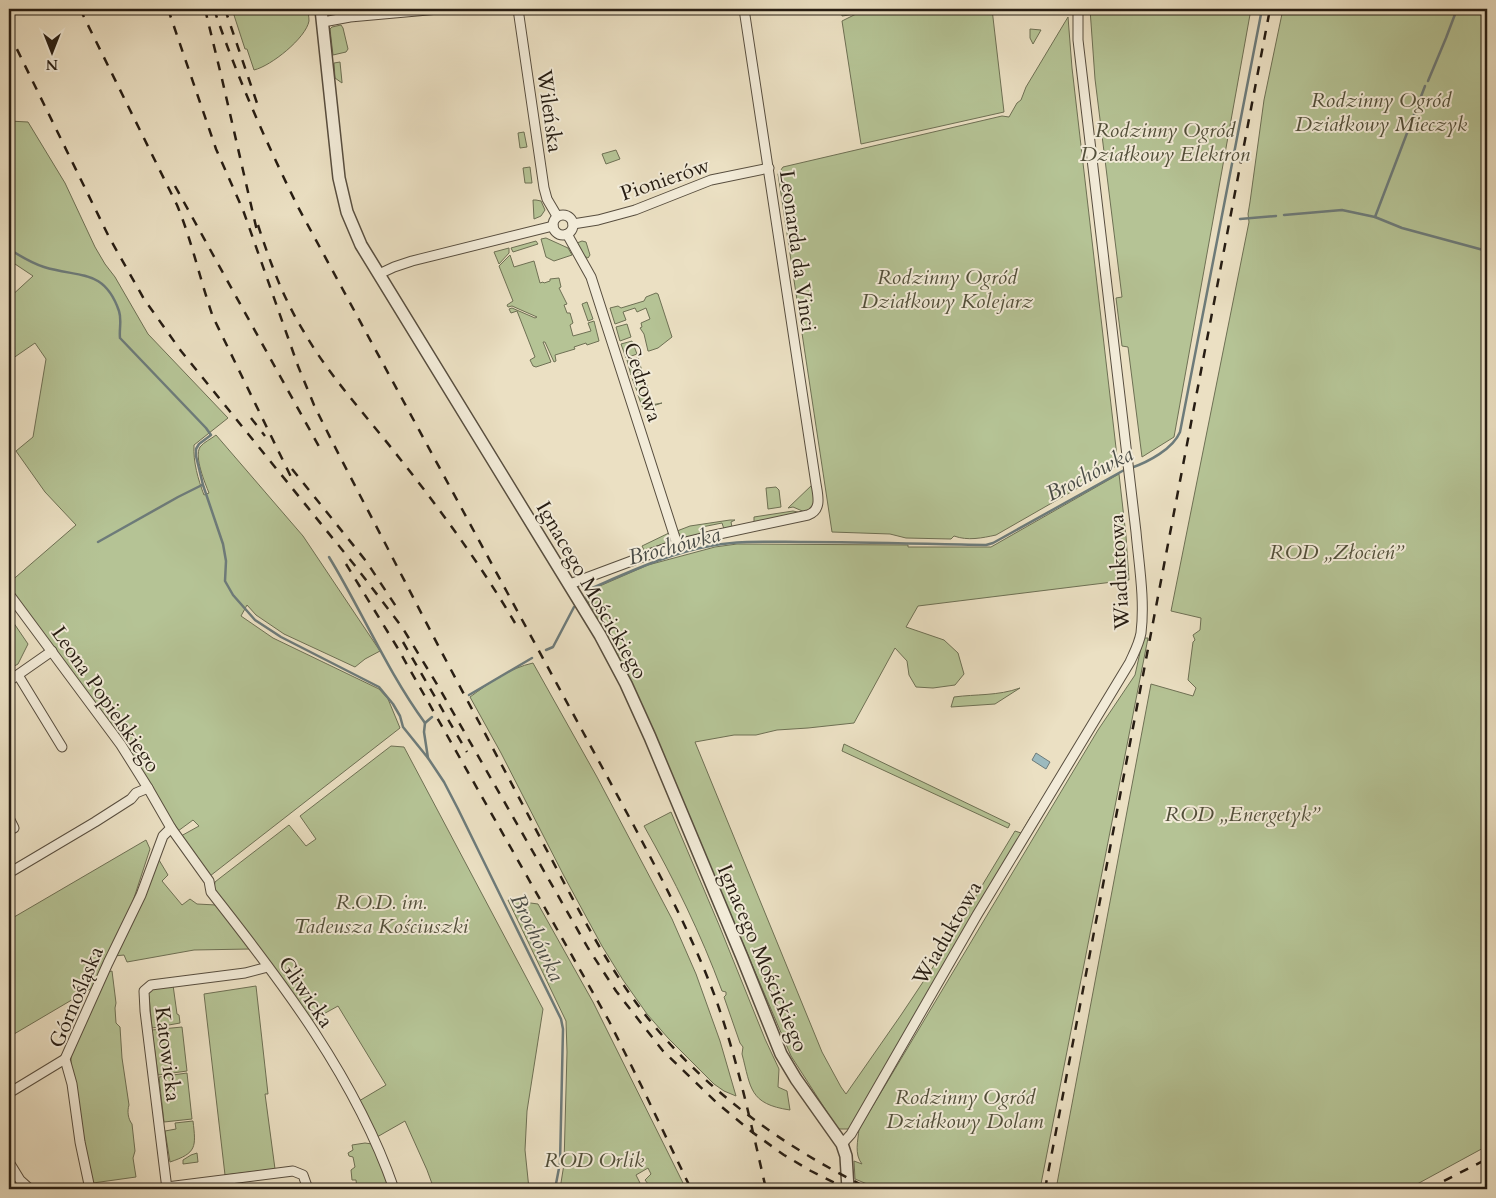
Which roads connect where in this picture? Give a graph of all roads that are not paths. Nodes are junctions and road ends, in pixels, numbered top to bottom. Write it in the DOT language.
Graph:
graph roads {
  1 [pos="321,9"];
  2 [pos="439,9"];
  3 [pos="518,9"];
  4 [pos="744,9"];
  5 [pos="1078,9"];
  6 [pos="323,22"];
  7 [pos="769,168"];
  8 [pos="557,216"];
  9 [pos="573,224"];
  10 [pos="553,226"];
  11 [pos="567,234"];
  12 [pos="379,274"];
  13 [pos="677,544"];
  14 [pos="570,584"];
  15 [pos="9,594"];
  16 [pos="52,651"];
  17 [pos="18,675"];
  18 [pos="9,681"];
  19 [pos="62,747"];
  20 [pos="148,788"];
  21 [pos="9,818"];
  22 [pos="14,828"];
  23 [pos="170,828"];
  24 [pos="9,873"];
  25 [pos="268,967"];
  26 [pos="65,1059"];
  27 [pos="9,1093"];
  28 [pos="842,1144"];
  29 [pos="9,1162"];
  30 [pos="167,1188"];
  31 [pos="30,1189"];
  32 [pos="90,1189"];
  33 [pos="308,1189"];
  34 [pos="394,1189"];
  35 [pos="848,1189"];
  1 -- 6 [label="street, Ignacego Mościckiego"];
  2 -- 6 [label="street"];
  3 -- 8 [label="street, Wileńska"];
  4 -- 7 [label="street, Leonarda da Vinci"];
  5 -- 28 [label="street, Wiaduktowa"];
  6 -- 12 [label="street, Ignacego Mościckiego"];
  7 -- 9 [label="street, Pionierów"];
  7 -- 13 [label="street, Leonarda da Vinci"];
  8 -- 9 [label="street"];
  8 -- 10 [label="street"];
  9 -- 11 [label="street"];
  10 -- 11 [label="street"];
  10 -- 12 [label="street"];
  11 -- 13 [label="street, Cedrowa"];
  12 -- 14 [label="street, Ignacego Mościckiego"];
  13 -- 14 [label="street"];
  14 -- 28 [label="street, Ignacego Mościckiego"];
  15 -- 16 [label="street, Leona Popielskiego"];
  16 -- 17 [label="street"];
  16 -- 20 [label="street, Leona Popielskiego"];
  17 -- 18 [label="street"];
  17 -- 19 [label="street"];
  20 -- 23 [label="street, Leona Popielskiego"];
  20 -- 24 [label="street"];
  21 -- 22 [label="street"];
  23 -- 25 [label="street, Gliwicka"];
  23 -- 26 [label="street, Górnośląska"];
  25 -- 30 [label="street, Katowicka"];
  25 -- 34 [label="street, Gliwicka"];
  26 -- 27 [label="street"];
  26 -- 32 [label="street, Górnośląska"];
  28 -- 35 [label="street, Ignacego Mościckiego"];
  29 -- 31 [label="street"];
  30 -- 33 [label="street"];
}
